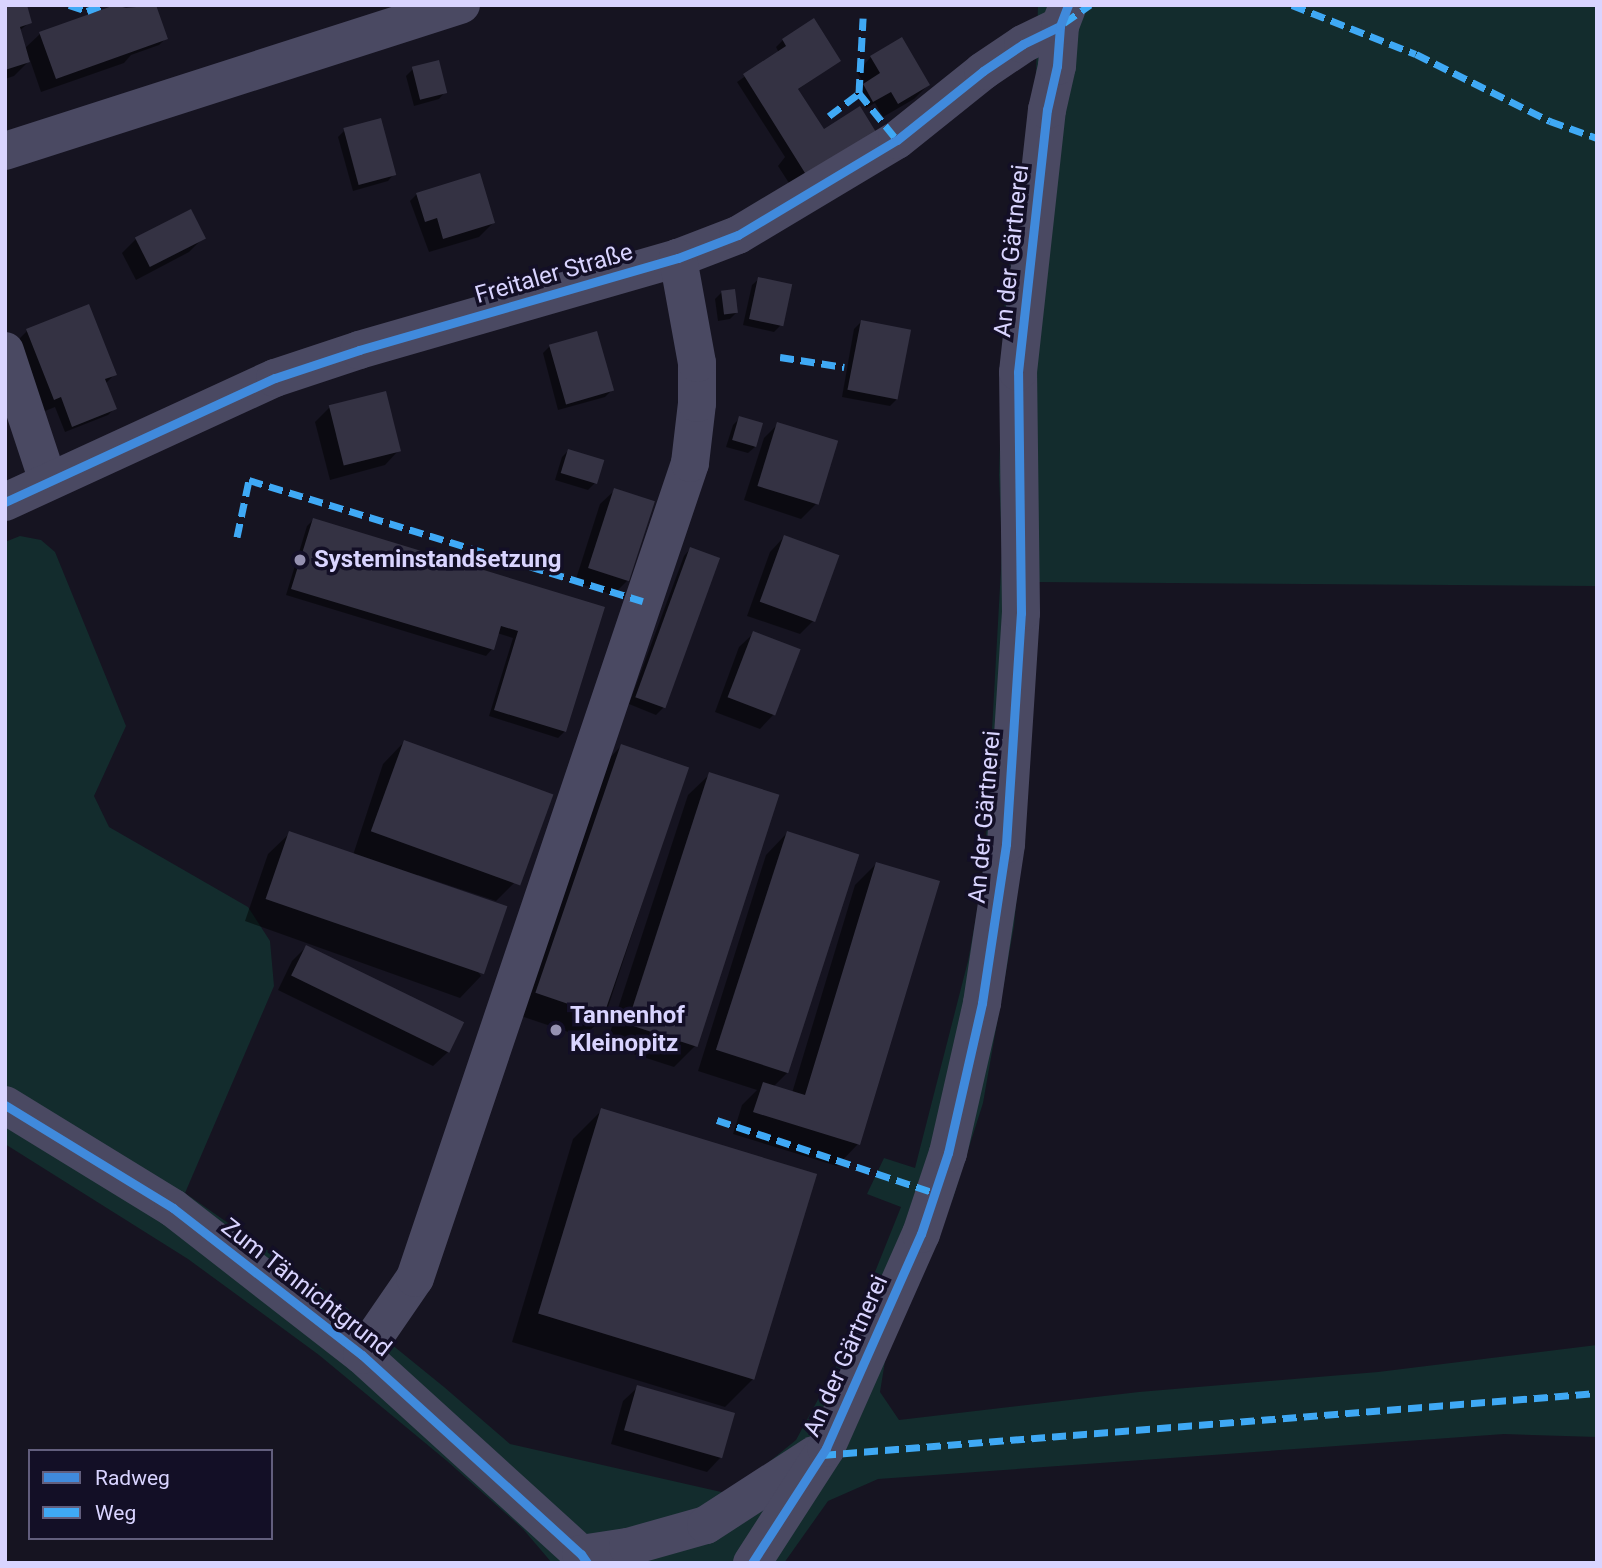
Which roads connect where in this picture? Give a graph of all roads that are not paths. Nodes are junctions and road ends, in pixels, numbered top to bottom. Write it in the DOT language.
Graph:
graph roads {
  1 [pos="461,5"];
  2 [pos="1064,16"];
  3 [pos="5,151"];
  4 [pos="678,258"];
  5 [pos="5,351"];
  6 [pos="48,481"];
  7 [pos="5,502"];
  8 [pos="5,1105"];
  9 [pos="362,1355"];
  10 [pos="826,1448"];
  11 [pos="584,1558"];
  12 [pos="752,1563"];
  1 -- 3 [label="street"];
  2 -- 4 [label="street, Freitaler Straße"];
  2 -- 10 [label="street, An der Gärtnerei"];
  4 -- 6 [label="street, Freitaler Straße"];
  4 -- 9 [label="street"];
  5 -- 6 [label="street"];
  6 -- 7 [label="street, Freitaler Straße"];
  8 -- 9 [label="street, Zum Tännichtgrund"];
  9 -- 11 [label="street, Zum Tännichtgrund"];
  10 -- 11 [label="street"];
  10 -- 12 [label="street, An der Gärtnerei"];
}
